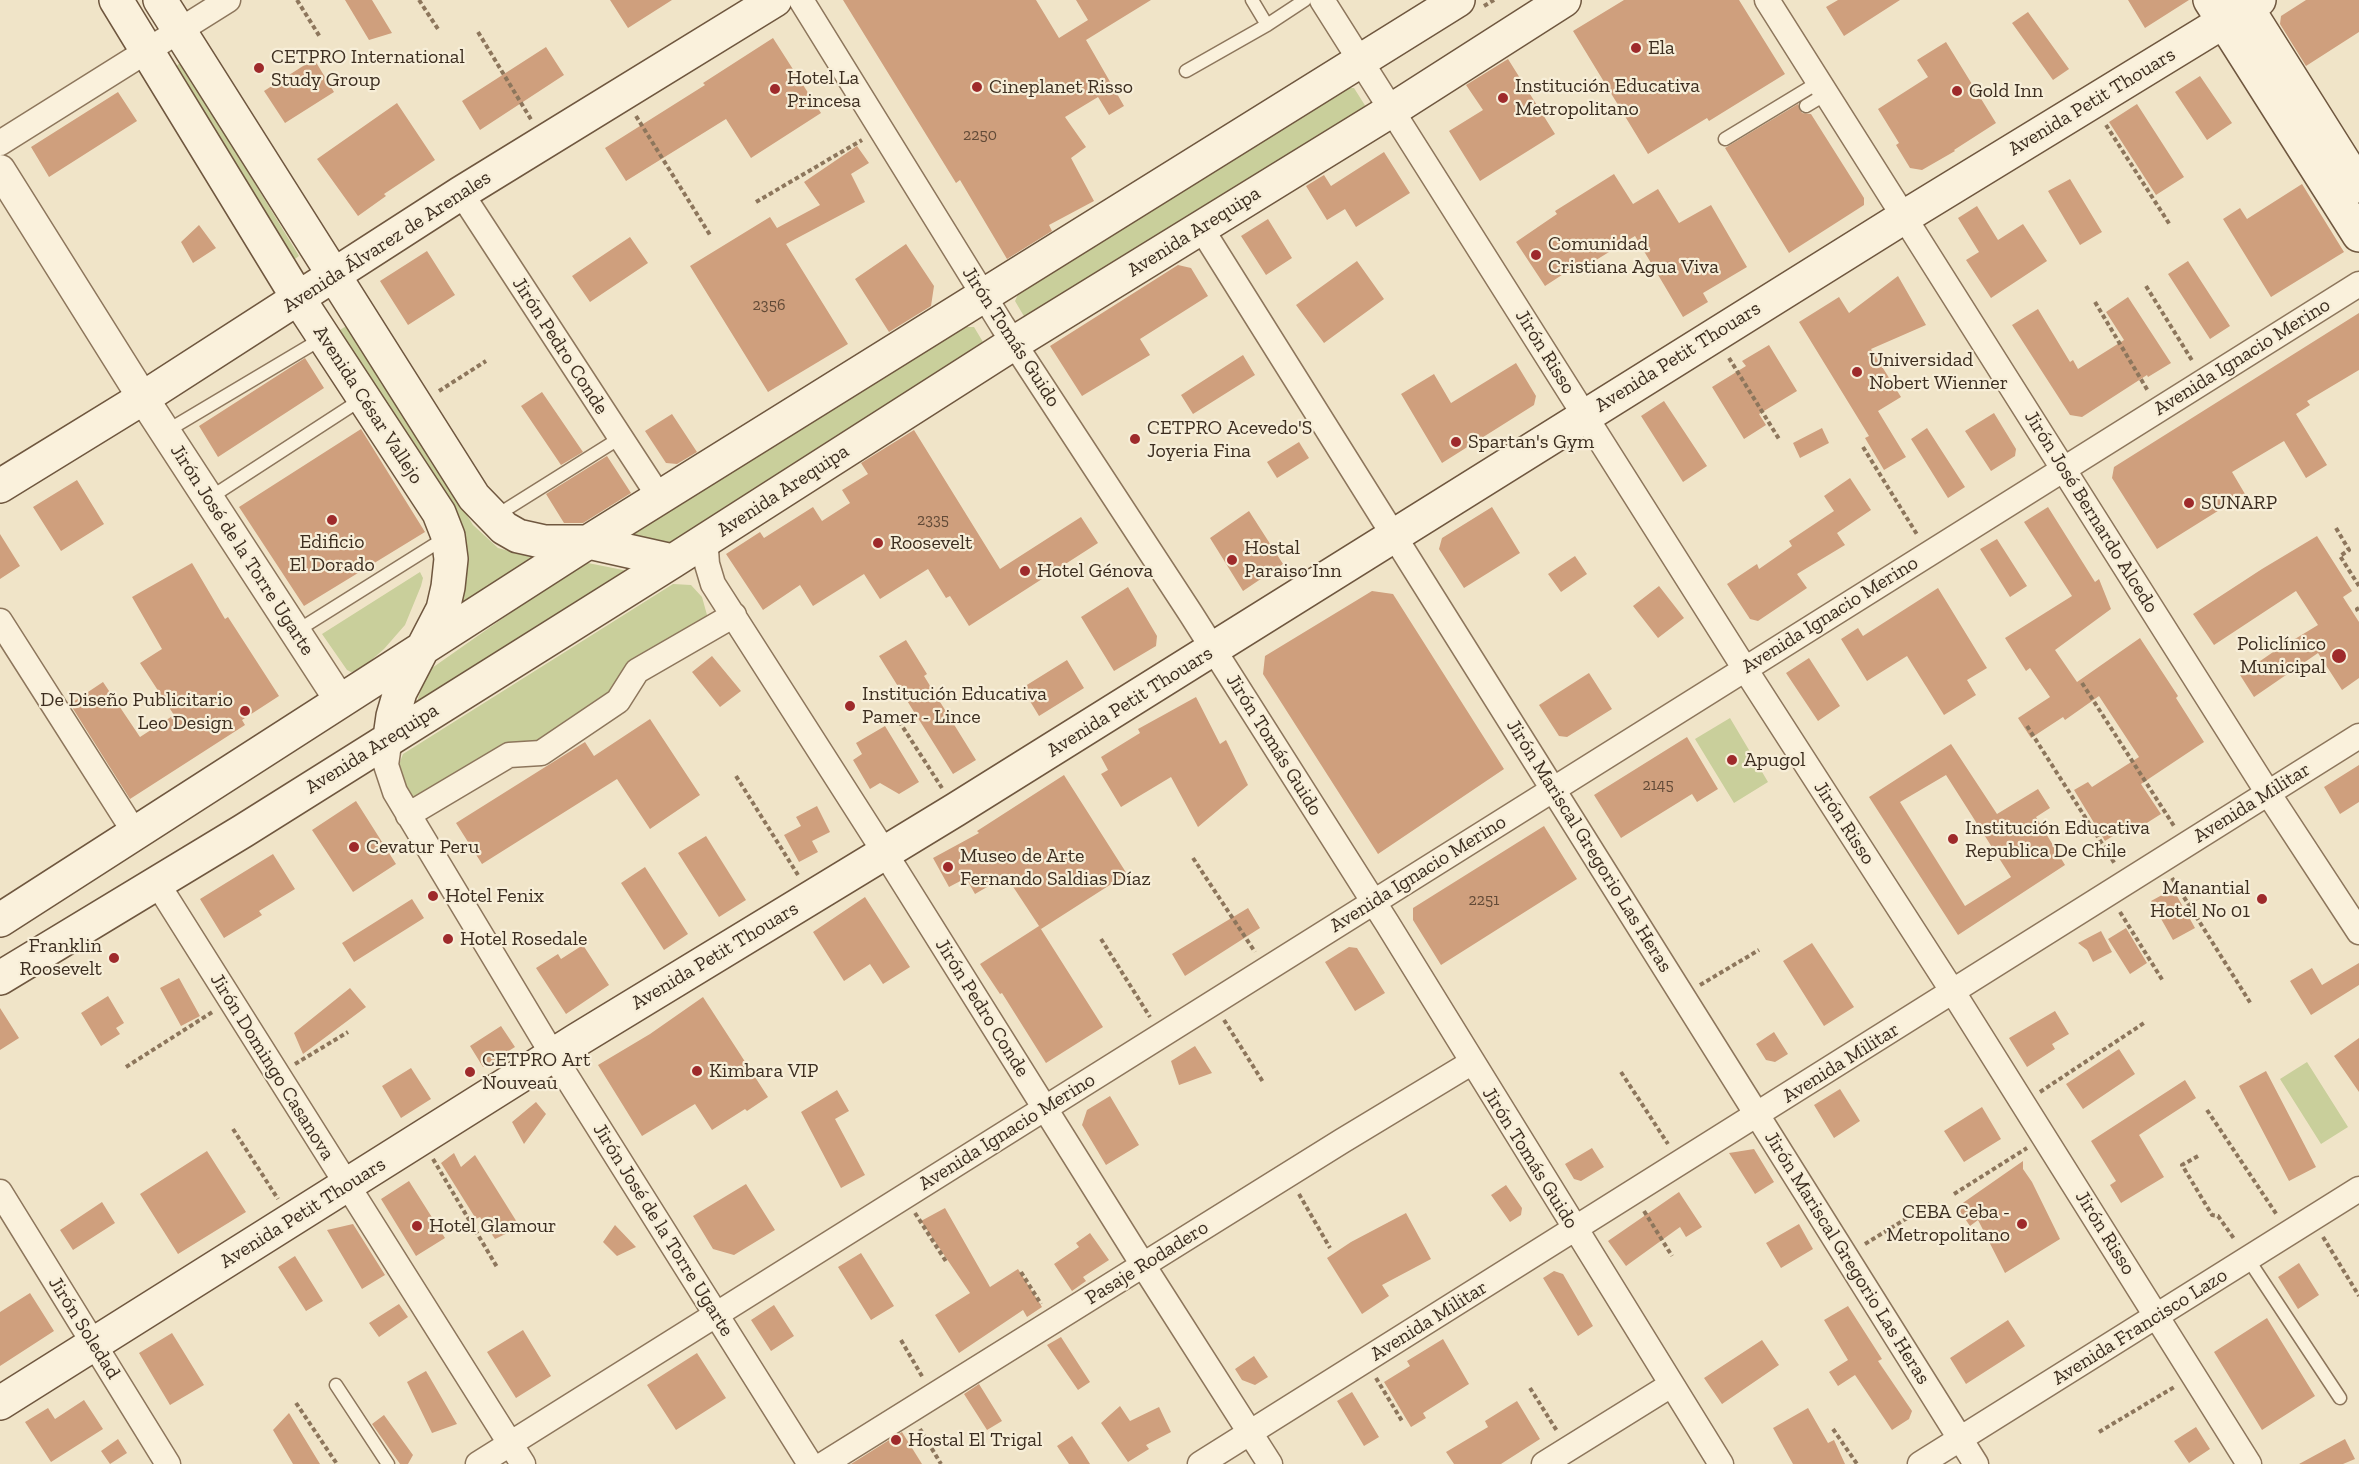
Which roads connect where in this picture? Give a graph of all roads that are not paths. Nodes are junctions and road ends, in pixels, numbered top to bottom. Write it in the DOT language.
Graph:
graph roads {
  1 [pos="116,0"];
  2 [pos="160,0"];
  3 [pos="228,0"];
  4 [pos="775,0"];
  5 [pos="801,0"];
  6 [pos="1252,0"];
  7 [pos="1305,0"];
  8 [pos="1322,0"];
  9 [pos="1458,0"];
  10 [pos="1564,0"];
  11 [pos="1767,0"];
  12 [pos="2236,6"];
  13 [pos="1267,25"];
  14 [pos="179,31"];
  15 [pos="147,51"];
  16 [pos="1361,61"];
  17 [pos="1186,71"];
  18 [pos="1817,94"];
  19 [pos="1392,110"];
  20 [pos="1725,139"];
  21 [pos="0,143"];
  22 [pos="0,170"];
  23 [pos="2359,186"];
  24 [pos="460,193"];
  25 [pos="1904,217"];
  26 [pos="1201,228"];
  27 [pos="2359,235"];
  28 [pos="333,274"];
  29 [pos="2359,284"];
  30 [pos="984,297"];
  31 [pos="298,298"];
  32 [pos="324,338"];
  33 [pos="1014,343"];
  34 [pos="143,398"];
  35 [pos="363,398"];
  36 [pos="1585,416"];
  37 [pos="165,432"];
  38 [pos="620,438"];
  39 [pos="2063,469"];
  40 [pos="0,486"];
  41 [pos="660,498"];
  42 [pos="208,499"];
  43 [pos="493,518"];
  44 [pos="448,536"];
  45 [pos="1394,537"];
  46 [pos="708,538"];
  47 [pos="588,542"];
  48 [pos="673,561"];
  49 [pos="713,584"];
  50 [pos="734,615"];
  51 [pos="0,621"];
  52 [pos="295,632"];
  53 [pos="422,648"];
  54 [pos="1214,650"];
  55 [pos="1745,669"];
  56 [pos="341,702"];
  57 [pos="2359,736"];
  58 [pos="390,737"];
  59 [pos="350,763"];
  60 [pos="389,779"];
  61 [pos="1553,789"];
  62 [pos="2268,793"];
  63 [pos="408,815"];
  64 [pos="135,833"];
  65 [pos="885,853"];
  66 [pos="158,883"];
  67 [pos="1373,902"];
  68 [pos="0,920"];
  69 [pos="2359,932"];
  70 [pos="0,978"];
  71 [pos="1953,992"];
  72 [pos="554,1055"];
  73 [pos="1471,1063"];
  74 [pos="1045,1108"];
  75 [pos="1758,1115"];
  76 [pos="347,1186"];
  77 [pos="2359,1189"];
  78 [pos="0,1192"];
  79 [pos="1575,1230"];
  80 [pos="2248,1259"];
  81 [pos="1143,1265"];
  82 [pos="716,1315"];
  83 [pos="2156,1317"];
  84 [pos="94,1344"];
  85 [pos="336,1385"];
  86 [pos="1671,1385"];
  87 [pos="2340,1398"];
  88 [pos="0,1403"];
  89 [pos="1250,1433"];
  90 [pos="1961,1439"];
  91 [pos="516,1454"];
  92 [pos="168,1464"];
  93 [pos="388,1464"];
  94 [pos="478,1464"];
  95 [pos="810,1464"];
  96 [pos="824,1464"];
  97 [pos="1200,1464"];
  98 [pos="1270,1464"];
  99 [pos="1545,1464"];
  100 [pos="1721,1464"];
  101 [pos="1920,1464"];
  102 [pos="1976,1464"];
  103 [pos="2249,1464"];
  1 -- 15 [label="main road, Avenida César Vallejo"];
  2 -- 14 [label="main road, Avenida César Vallejo"];
  3 -- 14 [label="street"];
  4 -- 24 [label="main road, Avenida Álvarez de Arenales"];
  5 -- 30 [label="street, Jirón Tomás Guido"];
  6 -- 13 [label="lane"];
  7 -- 13 [label="lane"];
  8 -- 16 [label="street, Jirón Risso"];
  9 -- 16 [label="main road"];
  10 -- 19 [label="main road, Avenida Arequipa"];
  11 -- 18 [label="street, Jirón José Bernardo Alcedo"];
  12 -- 23 [label="main road"];
  12 -- 25 [label="main road, Avenida Petit Thouars"];
  12 -- 27 [label="main road"];
  13 -- 17 [label="lane"];
  14 -- 15 [label="street"];
  14 -- 28 [label="main road, Avenida César Vallejo"];
  15 -- 21 [label="street"];
  15 -- 31 [label="main road, Avenida César Vallejo"];
  16 -- 19 [label="street, Jirón Risso"];
  16 -- 30 [label="main road"];
  18 -- 20 [label="lane"];
  18 -- 25 [label="street, Jirón José Bernardo Alcedo"];
  19 -- 26 [label="main road, Avenida Arequipa"];
  19 -- 36 [label="street, Jirón Risso"];
  22 -- 34 [label="street, Jirón José de la Torre Ugarte"];
  24 -- 28 [label="main road, Avenida Álvarez de Arenales"];
  24 -- 38 [label="street, Jirón Pedro Conde"];
  25 -- 36 [label="main road, Avenida Petit Thouars"];
  25 -- 39 [label="street, Jirón José Bernardo Alcedo"];
  26 -- 33 [label="main road, Avenida Arequipa"];
  26 -- 45 [label="street, Jirón Mariscal Gregorio Las Heras"];
  28 -- 31 [label="main road, Avenida Álvarez de Arenales"];
  28 -- 43 [label="main road, Avenida César Vallejo"];
  29 -- 39 [label="street, Avenida Ignacio Merino"];
  30 -- 33 [label="street, Jirón Tomás Guido"];
  30 -- 41 [label="main road"];
  31 -- 32 [label="main road, Avenida César Vallejo"];
  31 -- 34 [label="main road, Avenida Álvarez de Arenales"];
  32 -- 35 [label="main road, Avenida César Vallejo"];
  32 -- 37 [label="lane"];
  33 -- 46 [label="main road, Avenida Arequipa"];
  33 -- 54 [label="street, Jirón Tomás Guido"];
  34 -- 37 [label="street, Jirón José de la Torre Ugarte"];
  34 -- 40 [label="main road, Avenida Álvarez de Arenales"];
  35 -- 42 [label="lane"];
  35 -- 44 [label="main road, Avenida César Vallejo"];
  36 -- 45 [label="main road, Avenida Petit Thouars"];
  36 -- 55 [label="street, Jirón Risso"];
  37 -- 42 [label="street, Jirón José de la Torre Ugarte"];
  38 -- 41 [label="street, Jirón Pedro Conde"];
  38 -- 43 [label="lane"];
  39 -- 55 [label="street, Avenida Ignacio Merino"];
  39 -- 62 [label="street, Jirón José Bernardo Alcedo"];
  41 -- 47 [label="main road"];
  42 -- 52 [label="street, Jirón José de la Torre Ugarte"];
  43 -- 47 [label="main road, Avenida César Vallejo"];
  44 -- 52 [label="lane"];
  44 -- 53 [label="main road, Avenida César Vallejo"];
  45 -- 54 [label="main road, Avenida Petit Thouars"];
  45 -- 61 [label="street, Jirón Mariscal Gregorio Las Heras"];
  46 -- 48 [label="main road, Avenida Arequipa"];
  46 -- 49 [label="street, Jirón Pedro Conde"];
  47 -- 48 [label="main road, Avenida César Vallejo"];
  47 -- 53 [label="main road"];
  48 -- 49 [label="street, Jirón Pedro Conde"];
  48 -- 58 [label="main road, Avenida Arequipa"];
  49 -- 50 [label="street, Jirón Pedro Conde"];
  50 -- 63 [label="street"];
  50 -- 65 [label="street, Jirón Pedro Conde"];
  51 -- 64 [label="street"];
  52 -- 56 [label="street, Jirón José de la Torre Ugarte"];
  53 -- 56 [label="main road"];
  53 -- 58 [label="main road, Avenida César Vallejo"];
  54 -- 65 [label="main road, Avenida Petit Thouars"];
  54 -- 67 [label="street, Jirón Tomás Guido"];
  55 -- 61 [label="street, Avenida Ignacio Merino"];
  55 -- 71 [label="street, Jirón Risso"];
  56 -- 64 [label="main road"];
  57 -- 62 [label="street, Avenida Militar"];
  58 -- 59 [label="main road, Avenida Arequipa"];
  58 -- 60 [label="street, Jirón José de la Torre Ugarte"];
  59 -- 60 [label="street, Jirón José de la Torre Ugarte"];
  59 -- 66 [label="main road, Avenida Arequipa"];
  60 -- 63 [label="street, Jirón José de la Torre Ugarte"];
  61 -- 67 [label="street, Avenida Ignacio Merino"];
  61 -- 75 [label="street, Jirón Mariscal Gregorio Las Heras"];
  62 -- 69 [label="street, Jirón José Bernardo Alcedo"];
  62 -- 71 [label="street, Avenida Militar"];
  63 -- 72 [label="street, Jirón José de la Torre Ugarte"];
  64 -- 68 [label="main road"];
  65 -- 72 [label="main road, Avenida Petit Thouars"];
  65 -- 74 [label="street, Jirón Pedro Conde"];
  66 -- 70 [label="main road, Avenida Arequipa"];
  66 -- 76 [label="street, Jirón Domingo Casanova"];
  67 -- 73 [label="street, Jirón Tomás Guido"];
  67 -- 74 [label="street, Avenida Ignacio Merino"];
  71 -- 75 [label="street, Avenida Militar"];
  71 -- 83 [label="street, Jirón Risso"];
  72 -- 76 [label="main road, Avenida Petit Thouars"];
  72 -- 82 [label="street, Jirón José de la Torre Ugarte"];
  73 -- 79 [label="street, Jirón Tomás Guido"];
  73 -- 81 [label="street, Pasaje Rodadero"];
  74 -- 81 [label="street, Jirón Pedro Conde"];
  74 -- 82 [label="street, Avenida Ignacio Merino"];
  75 -- 79 [label="street, Avenida Militar"];
  75 -- 90 [label="street, Jirón Mariscal Gregorio Las Heras"];
  76 -- 84 [label="main road, Avenida Petit Thouars"];
  76 -- 91 [label="street, Jirón Domingo Casanova"];
  77 -- 80 [label="street, Avenida Francisco Lazo"];
  78 -- 84 [label="street, Jirón Soledad"];
  79 -- 86 [label="street, Jirón Tomás Guido"];
  79 -- 89 [label="street, Avenida Militar"];
  80 -- 83 [label="street, Avenida Francisco Lazo"];
  80 -- 87 [label="lane"];
  81 -- 89 [label="street, Jirón Pedro Conde"];
  81 -- 96 [label="street, Pasaje Rodadero"];
  82 -- 91 [label="street, Avenida Ignacio Merino"];
  82 -- 95 [label="street, Jirón José de la Torre Ugarte"];
  83 -- 90 [label="street, Avenida Francisco Lazo"];
  83 -- 103 [label="street, Jirón Risso"];
  84 -- 88 [label="main road, Avenida Petit Thouars"];
  84 -- 92 [label="street, Jirón Soledad"];
  85 -- 93 [label="lane"];
  86 -- 99 [label="street"];
  86 -- 100 [label="street, Jirón Tomás Guido"];
  89 -- 97 [label="street, Avenida Militar"];
  89 -- 98 [label="street, Jirón Pedro Conde"];
  90 -- 101 [label="street, Avenida Francisco Lazo"];
  90 -- 102 [label="street, Jirón Mariscal Gregorio Las Heras"];
  91 -- 94 [label="street, Avenida Ignacio Merino"];
}
